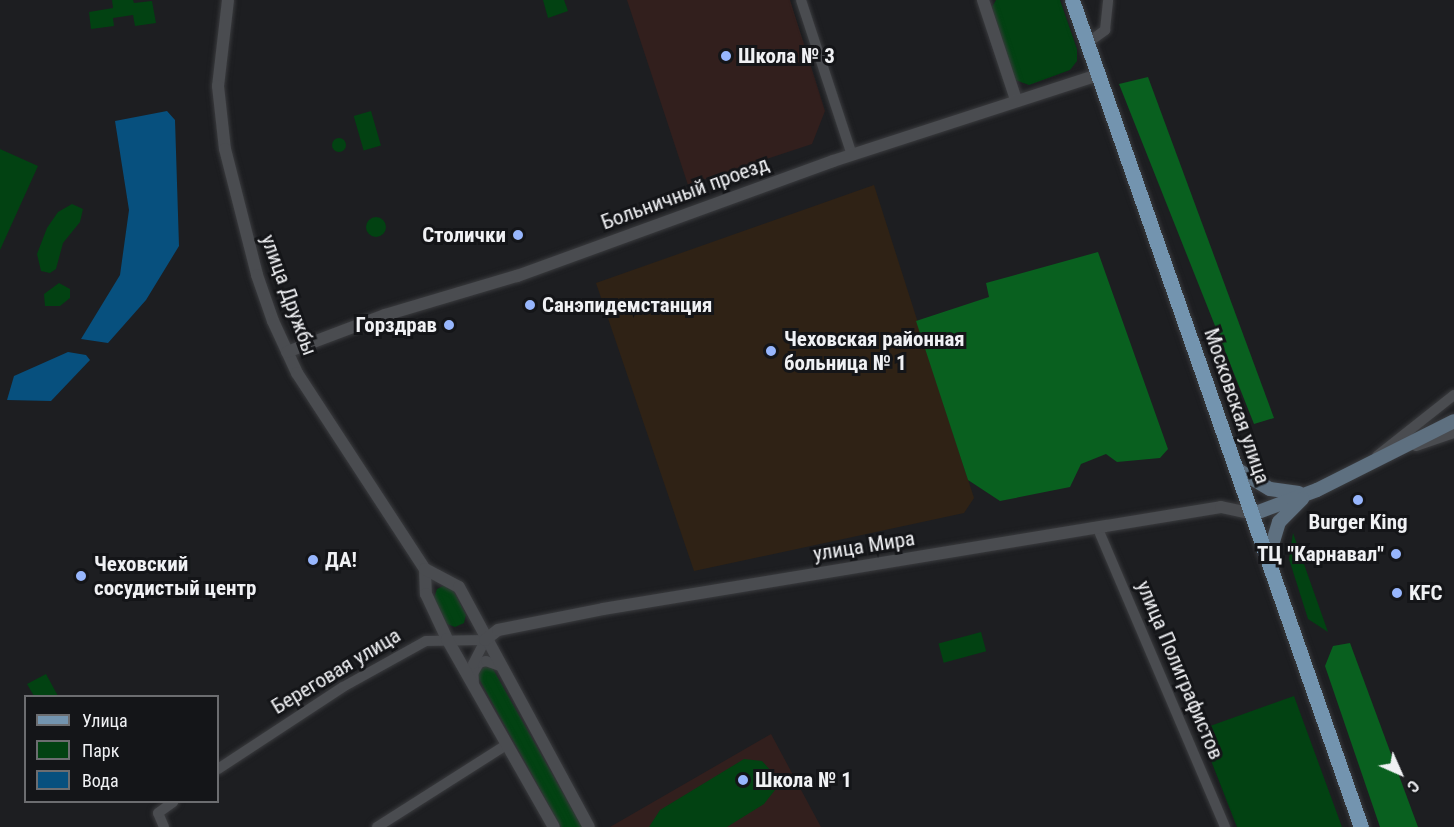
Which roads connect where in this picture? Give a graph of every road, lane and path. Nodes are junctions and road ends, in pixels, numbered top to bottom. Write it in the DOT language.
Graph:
graph roads {
  1 [pos="228,0"];
  2 [pos="801,0"];
  3 [pos="983,0"];
  4 [pos="1072,0"];
  5 [pos="1108,0"];
  6 [pos="1086,44"];
  7 [pos="1098,75"];
  8 [pos="1016,100"];
  9 [pos="852,155"];
  10 [pos="287,352"];
  11 [pos="1454,395"];
  12 [pos="1454,422"];
  13 [pos="1454,432"];
  14 [pos="1370,462"];
  15 [pos="1238,470"];
  16 [pos="1310,492"];
  17 [pos="1254,514"];
  18 [pos="1098,529"];
  19 [pos="1268,558"];
  20 [pos="425,569"];
  21 [pos="447,639"];
  22 [pos="485,640"];
  23 [pos="500,666"];
  24 [pos="474,682"];
  25 [pos="506,745"];
  26 [pos="219,768"];
  27 [pos="170,803"];
  28 [pos="164,827"];
  29 [pos="377,827"];
  30 [pos="554,827"];
  31 [pos="589,827"];
  32 [pos="1225,827"];
  33 [pos="1361,827"];
  1 -- 10 [label="street, улица Дружбы"];
  2 -- 9 [label="street"];
  3 -- 8 [label="street"];
  4 -- 6 [label="main road, Московская улица"];
  5 -- 6 [label="street"];
  6 -- 7 [label="main road, Московская улица"];
  7 -- 8 [label="street, Больничный проезд"];
  7 -- 15 [label="main road, Московская улица"];
  8 -- 9 [label="street, Больничный проезд"];
  9 -- 10 [label="street, Больничный проезд"];
  10 -- 20 [label="street, улица Дружбы"];
  11 -- 14 [label="street"];
  12 -- 14 [label="main road"];
  13 -- 14 [label="street"];
  14 -- 16 [label="main road"];
  15 -- 16 [label="main road"];
  15 -- 17 [label="main road, Московская улица"];
  16 -- 17 [label="main road"];
  16 -- 19 [label="main road"];
  17 -- 18 [label="street, улица Мира"];
  17 -- 19 [label="main road, Московская улица"];
  18 -- 22 [label="street, улица Мира"];
  18 -- 32 [label="street, улица Полиграфистов"];
  19 -- 33 [label="main road, Московская улица"];
  20 -- 21 [label="street, улица Дружбы"];
  20 -- 22 [label="street, улица Дружбы"];
  21 -- 22 [label="street, Береговая улица"];
  21 -- 24 [label="street, улица Дружбы"];
  21 -- 26 [label="street, Береговая улица"];
  22 -- 23 [label="street, улица Дружбы"];
  22 -- 24 [label="street"];
  23 -- 24 [label="street"];
  23 -- 31 [label="street, улица Дружбы"];
  24 -- 25 [label="street, улица Дружбы"];
  25 -- 29 [label="street"];
  25 -- 30 [label="street, улица Дружбы"];
  27 -- 28 [label="street"];
}
